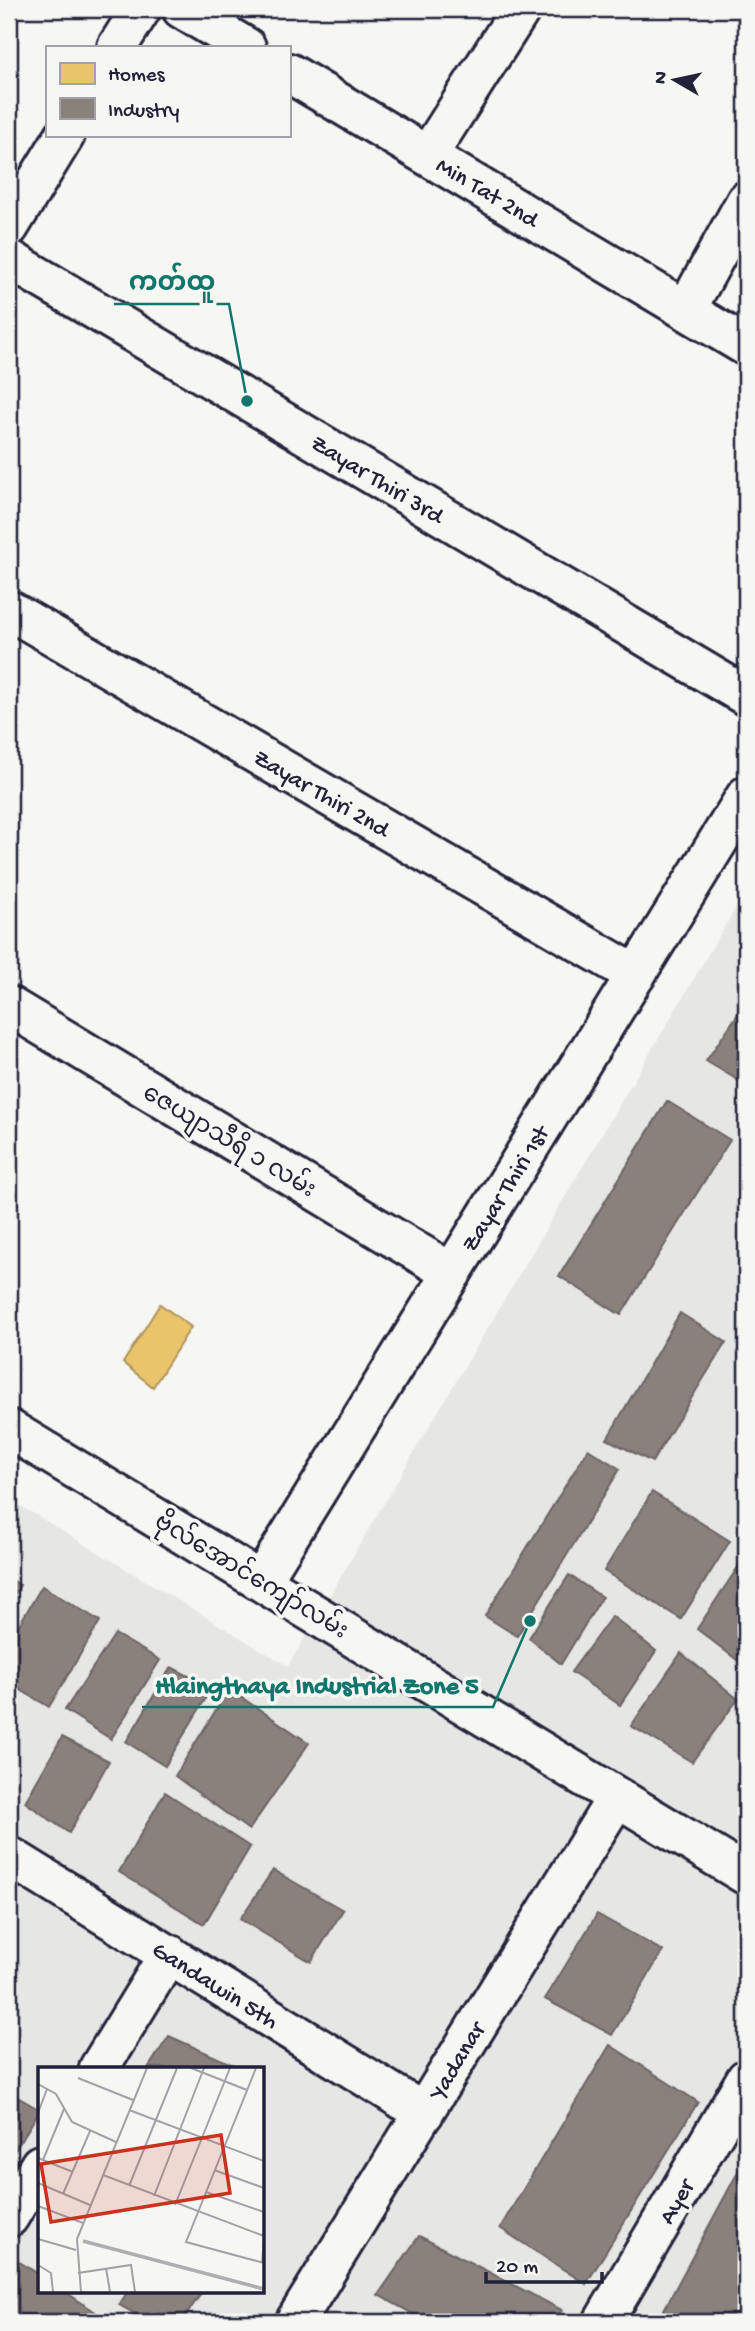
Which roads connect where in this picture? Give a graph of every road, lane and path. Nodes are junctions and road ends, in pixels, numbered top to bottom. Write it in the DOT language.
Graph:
graph roads {
  1 [pos="141,9"];
  2 [pos="182,9"];
  3 [pos="521,9"];
  4 [pos="118,46"];
  5 [pos="244,46"];
  6 [pos="290,73"];
  7 [pos="64,136"];
  8 [pos="428,155"];
  9 [pos="746,201"];
  10 [pos="9,227"];
  11 [pos="9,260"];
  12 [pos="686,310"];
  13 [pos="746,346"];
  14 [pos="9,610"];
  15 [pos="746,696"];
  16 [pos="746,796"];
  17 [pos="636,975"];
  18 [pos="9,1006"];
  19 [pos="452,1273"];
  20 [pos="9,1429"];
  21 [pos="262,1580"];
  22 [pos="617,1797"];
  23 [pos="9,1856"];
  24 [pos="746,1875"];
  25 [pos="169,1954"];
  26 [pos="100,2067"];
  27 [pos="746,2079"];
  28 [pos="424,2113"];
  29 [pos="38,2168"];
  30 [pos="9,2217"];
  31 [pos="295,2322"];
  32 [pos="603,2322"];
  1 -- 4 [label="street"];
  2 -- 5 [label="street"];
  3 -- 8 [label="street"];
  6 -- 8 [label="street, Min Tat 2nd"];
  7 -- 10 [label="street"];
  8 -- 12 [label="street, Min Tat 2nd"];
  9 -- 12 [label="street"];
  11 -- 15 [label="street, Zayar Thiri 3rd"];
  12 -- 13 [label="street, Min Tat 2nd"];
  14 -- 17 [label="street, Zayar Thiri 2nd"];
  16 -- 17 [label="street, Zayar Thiri 1st"];
  17 -- 19 [label="street, Zayar Thiri 1st"];
  18 -- 19 [label="street, ဇေယျာသီရိ ၁ လမ်း"];
  19 -- 21 [label="street, Zayar Thiri 1st"];
  20 -- 21 [label="street, ဗိုလ်အောင်ကျော်လမ်း"];
  21 -- 22 [label="street, ဗိုလ်အောင်ကျော်လမ်း"];
  22 -- 24 [label="street, ဗိုလ်အောင်ကျော်လမ်း"];
  22 -- 28 [label="street, Yadanar"];
  23 -- 25 [label="street, Gandawin 5th"];
  25 -- 26 [label="street"];
  25 -- 28 [label="street, Gandawin 5th"];
  27 -- 32 [label="street, Ayer"];
  28 -- 31 [label="street, Yadanar"];
  29 -- 30 [label="street"];
}
